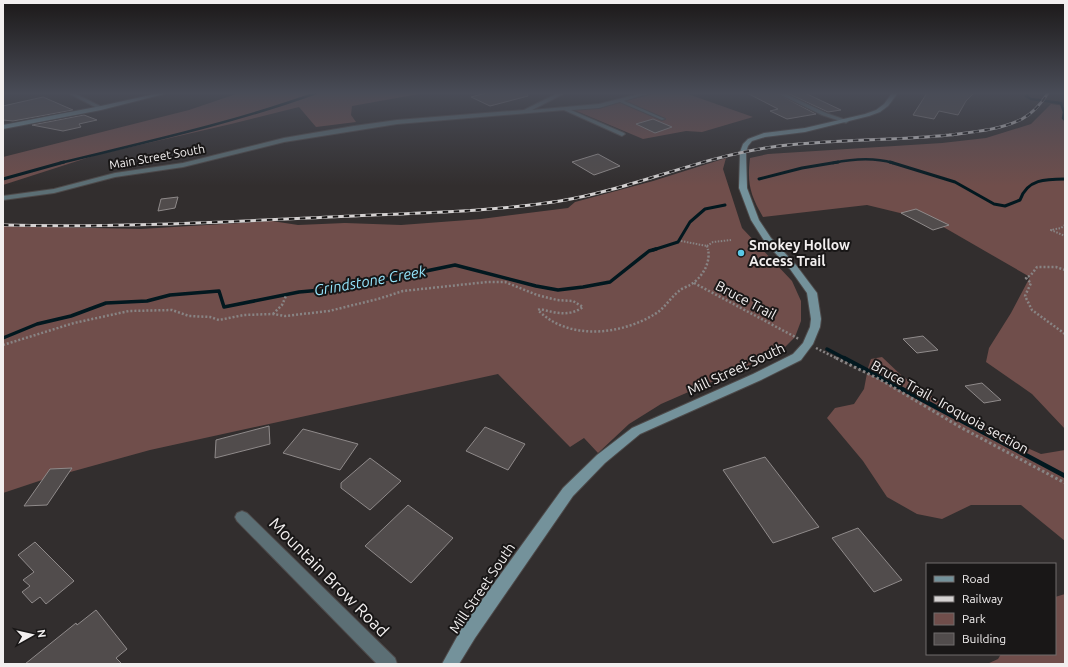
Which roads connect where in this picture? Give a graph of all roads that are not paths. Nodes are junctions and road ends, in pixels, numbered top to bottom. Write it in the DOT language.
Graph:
graph roads {
  1 [pos="22,124"];
  2 [pos="382,124"];
  3 [pos="600,124"];
  4 [pos="829,124"];
  5 [pos="3,128"];
  6 [pos="622,134"];
  7 [pos="3,198"];
  8 [pos="242,517"];
  9 [pos="389,664"];
  10 [pos="450,664"];
  1 -- 5 [label="main road"];
  2 -- 7 [label="street, Main Street South"];
  3 -- 6 [label="street"];
  4 -- 10 [label="main road, Mill Street South"];
  8 -- 9 [label="street, Mountain Brow Road"];
}
